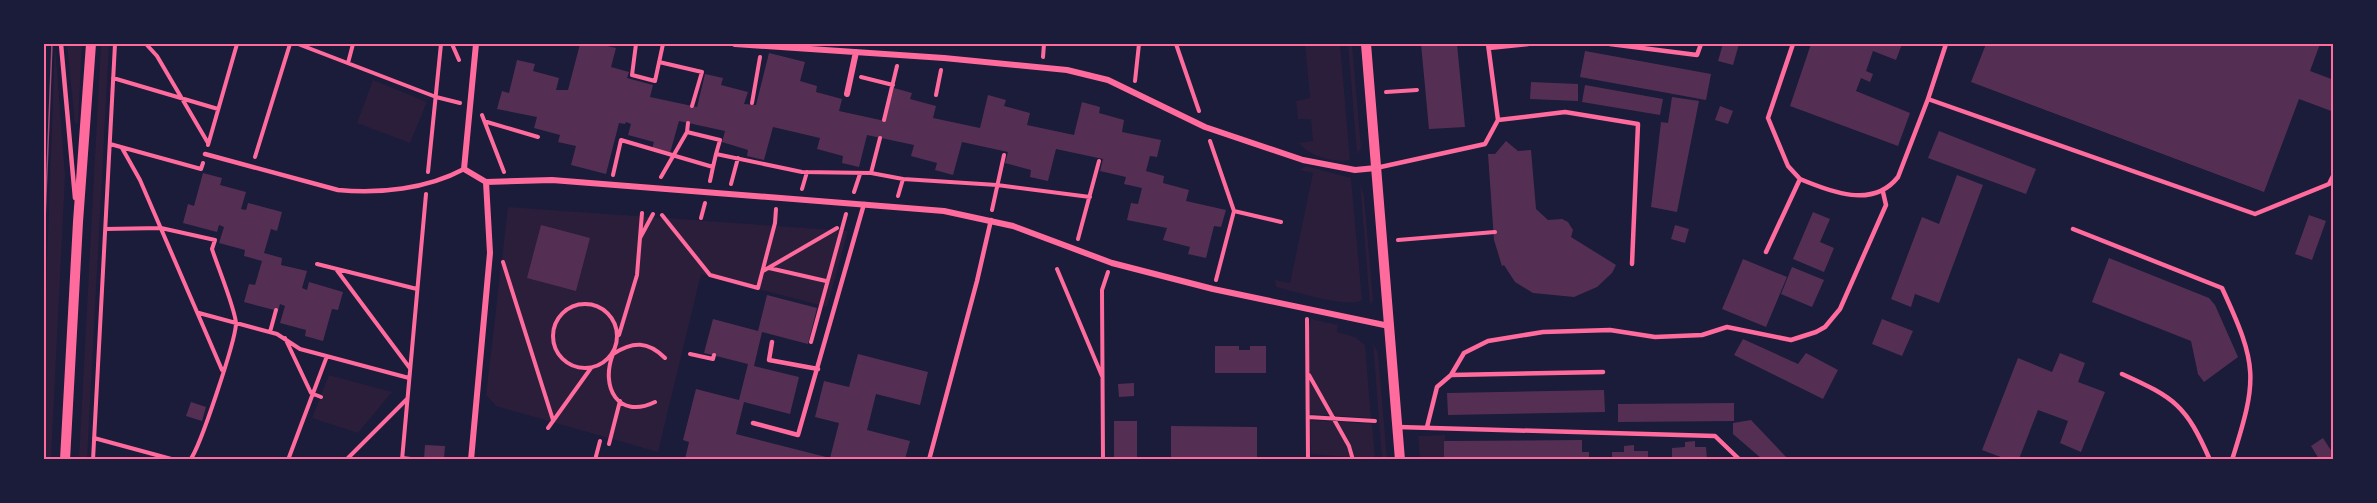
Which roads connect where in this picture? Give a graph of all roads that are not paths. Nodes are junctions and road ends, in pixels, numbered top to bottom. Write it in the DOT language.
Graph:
graph roads {
  1 [pos="61,44"];
  2 [pos="92,44"];
  3 [pos="476,44"];
  4 [pos="735,44"];
  5 [pos="1365,44"];
  6 [pos="1528,44"];
  7 [pos="1610,44"];
  8 [pos="1701,44"];
  9 [pos="1793,44"];
  10 [pos="1946,44"];
  11 [pos="1488,46"];
  12 [pos="856,52"];
  13 [pos="847,94"];
  14 [pos="1928,99"];
  15 [pos="1498,120"];
  16 [pos="205,154"];
  17 [pos="1376,168"];
  18 [pos="465,169"];
  19 [pos="2334,174"];
  20 [pos="1800,179"];
  21 [pos="486,182"];
  22 [pos="1883,192"];
  23 [pos="864,204"];
  24 [pos="991,220"];
  25 [pos="77,225"];
  26 [pos="2073,229"];
  27 [pos="1766,252"];
  28 [pos="1632,264"];
  29 [pos="1389,326"];
  30 [pos="772,342"];
  31 [pos="818,369"];
  32 [pos="1603,372"];
  33 [pos="2122,374"];
  34 [pos="1451,375"];
  35 [pos="753,423"];
  36 [pos="1398,427"];
  37 [pos="1427,427"];
  38 [pos="65,459"];
  39 [pos="471,459"];
  40 [pos="929,459"];
  41 [pos="1400,459"];
  42 [pos="1740,459"];
  43 [pos="2210,459"];
  44 [pos="2232,459"];
  1 -- 25 [label="lane"];
  2 -- 25 [label="street"];
  3 -- 18 [label="street"];
  4 -- 12 [label="street"];
  5 -- 17 [label="street"];
  6 -- 11 [label="lane"];
  7 -- 8 [label="lane"];
  9 -- 20 [label="lane"];
  10 -- 14 [label="lane"];
  11 -- 15 [label="lane"];
  12 -- 13 [label="street"];
  12 -- 17 [label="street"];
  14 -- 19 [label="lane"];
  14 -- 22 [label="lane"];
  15 -- 17 [label="lane"];
  15 -- 28 [label="lane"];
  16 -- 18 [label="lane"];
  17 -- 29 [label="street"];
  18 -- 21 [label="street"];
  20 -- 22 [label="lane"];
  20 -- 27 [label="lane"];
  21 -- 23 [label="street"];
  21 -- 39 [label="street"];
  22 -- 34 [label="lane"];
  23 -- 24 [label="street"];
  23 -- 31 [label="lane"];
  24 -- 29 [label="street"];
  24 -- 40 [label="lane"];
  25 -- 38 [label="street"];
  26 -- 44 [label="lane"];
  29 -- 36 [label="street"];
  30 -- 31 [label="lane"];
  31 -- 35 [label="lane"];
  32 -- 34 [label="lane"];
  33 -- 43 [label="lane"];
  34 -- 37 [label="lane"];
  36 -- 37 [label="lane"];
  36 -- 41 [label="street"];
  37 -- 42 [label="lane"];
}
